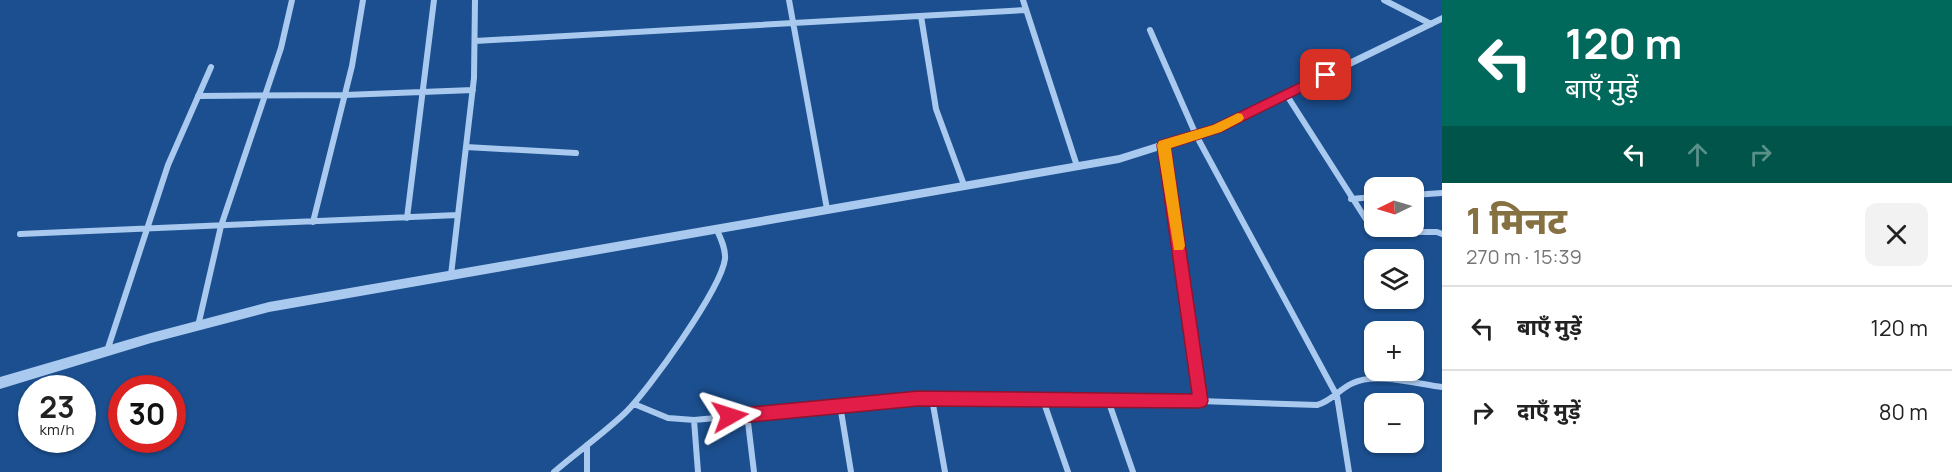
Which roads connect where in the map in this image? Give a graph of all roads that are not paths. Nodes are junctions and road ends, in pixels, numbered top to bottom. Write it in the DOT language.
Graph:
graph roads {
  1 [pos="292,0"];
  2 [pos="363,0"];
  3 [pos="434,0"];
  4 [pos="475,0"];
  5 [pos="789,0"];
  6 [pos="1023,0"];
  7 [pos="1384,0"];
  8 [pos="1026,10"];
  9 [pos="921,16"];
  10 [pos="1442,18"];
  11 [pos="795,23"];
  12 [pos="1431,24"];
  13 [pos="1150,30"];
  14 [pos="475,41"];
  15 [pos="212,67"];
  16 [pos="473,90"];
  17 [pos="423,92"];
  18 [pos="345,94"];
  19 [pos="1286,94"];
  20 [pos="198,96"];
  21 [pos="265,96"];
  22 [pos="1196,135"];
  23 [pos="1164,145"];
  24 [pos="466,147"];
  25 [pos="576,153"];
  26 [pos="1077,166"];
  27 [pos="964,185"];
  28 [pos="1442,193"];
  29 [pos="1424,194"];
  30 [pos="1364,198"];
  31 [pos="1351,199"];
  32 [pos="827,209"];
  33 [pos="458,215"];
  34 [pos="407,218"];
  35 [pos="313,222"];
  36 [pos="221,226"];
  37 [pos="716,228"];
  38 [pos="146,229"];
  39 [pos="20,234"];
  40 [pos="1442,234"];
  41 [pos="451,275"];
  42 [pos="198,326"];
  43 [pos="107,351"];
  44 [pos="0,383"];
  45 [pos="1442,387"];
  46 [pos="1337,396"];
  47 [pos="932,399"];
  48 [pos="1043,400"];
  49 [pos="1108,400"];
  50 [pos="1200,401"];
  51 [pos="634,404"];
  52 [pos="840,405"];
  53 [pos="747,414"];
  54 [pos="694,420"];
  55 [pos="587,445"];
  56 [pos="554,472"];
  57 [pos="587,472"];
  58 [pos="698,472"];
  59 [pos="754,472"];
  60 [pos="851,472"];
  61 [pos="945,472"];
  62 [pos="1068,472"];
  63 [pos="1133,472"];
  64 [pos="1349,472"];
  1 -- 21 [label="street"];
  2 -- 18 [label="street"];
  3 -- 17 [label="street"];
  4 -- 14 [label="street"];
  5 -- 11 [label="street"];
  6 -- 8 [label="street"];
  7 -- 12 [label="street"];
  8 -- 9 [label="street"];
  8 -- 26 [label="street"];
  9 -- 11 [label="street"];
  9 -- 27 [label="street"];
  10 -- 12 [label="street"];
  11 -- 14 [label="street"];
  11 -- 32 [label="street"];
  12 -- 19 [label="street"];
  13 -- 22 [label="street"];
  14 -- 16 [label="street"];
  15 -- 20 [label="street"];
  16 -- 17 [label="street"];
  16 -- 24 [label="street"];
  17 -- 18 [label="street"];
  17 -- 34 [label="street"];
  18 -- 21 [label="street"];
  18 -- 35 [label="street"];
  19 -- 22 [label="street"];
  19 -- 31 [label="street"];
  20 -- 21 [label="street"];
  20 -- 38 [label="street"];
  21 -- 36 [label="street"];
  22 -- 23 [label="street"];
  22 -- 46 [label="street"];
  23 -- 26 [label="street"];
  23 -- 50 [label="street"];
  24 -- 25 [label="street"];
  24 -- 33 [label="street"];
  26 -- 27 [label="street"];
  27 -- 32 [label="street"];
  28 -- 29 [label="street"];
  30 -- 31 [label="street"];
  31 -- 40 [label="street"];
  32 -- 37 [label="street"];
  33 -- 34 [label="street"];
  33 -- 41 [label="street"];
  34 -- 35 [label="street"];
  35 -- 36 [label="street"];
  36 -- 38 [label="street"];
  36 -- 42 [label="street"];
  37 -- 41 [label="street"];
  37 -- 51 [label="street"];
  38 -- 39 [label="street"];
  38 -- 43 [label="street"];
  41 -- 42 [label="street"];
  42 -- 43 [label="street"];
  43 -- 44 [label="street"];
  45 -- 46 [label="street"];
  46 -- 50 [label="street"];
  46 -- 64 [label="street"];
  47 -- 48 [label="street"];
  47 -- 52 [label="street"];
  47 -- 61 [label="street"];
  48 -- 49 [label="street"];
  48 -- 62 [label="street"];
  49 -- 50 [label="street"];
  49 -- 63 [label="street"];
  51 -- 54 [label="street"];
  51 -- 55 [label="street"];
  52 -- 53 [label="street"];
  52 -- 60 [label="street"];
  53 -- 54 [label="street"];
  53 -- 59 [label="street"];
  54 -- 58 [label="street"];
  55 -- 56 [label="street"];
  55 -- 57 [label="street"];
}
